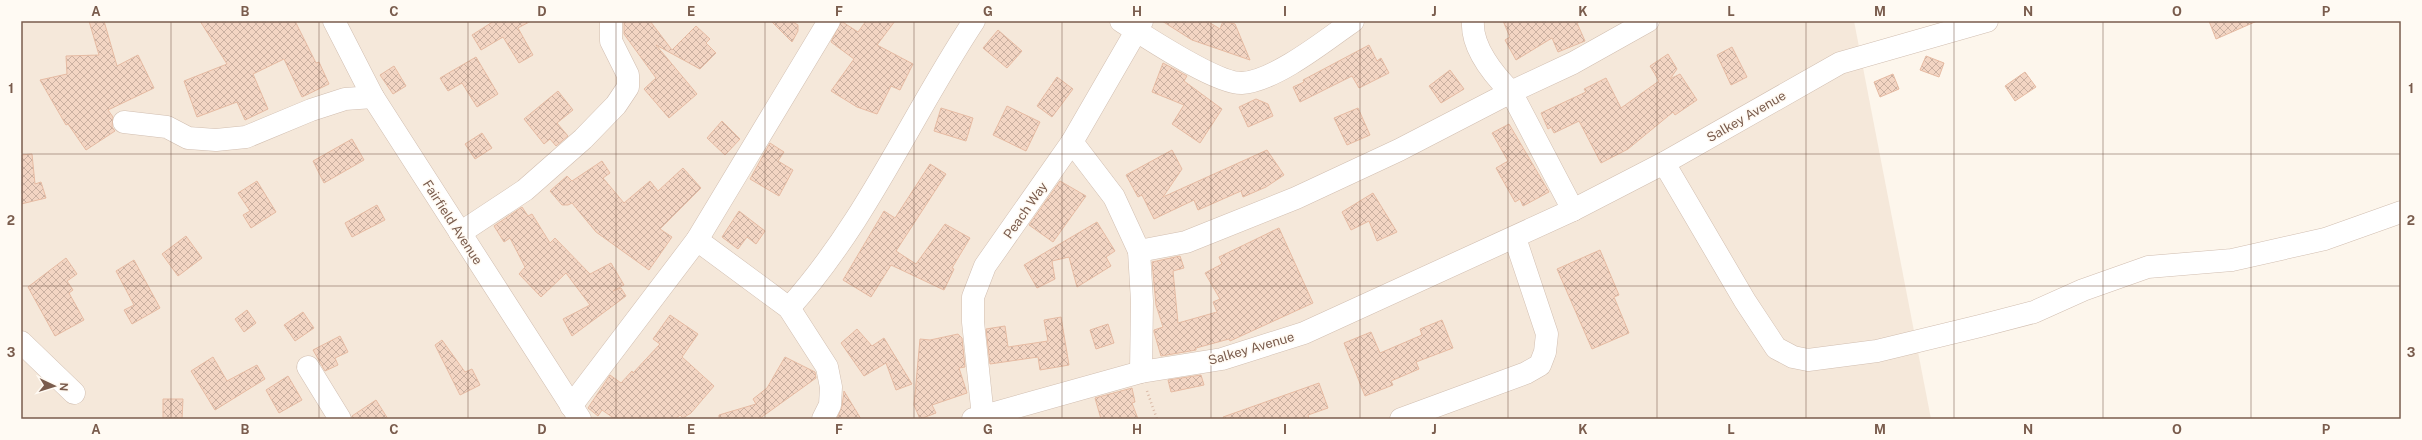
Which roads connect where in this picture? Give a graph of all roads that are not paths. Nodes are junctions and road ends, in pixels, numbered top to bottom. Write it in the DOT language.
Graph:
graph roads {
  1 [pos="611,21"];
  2 [pos="829,21"];
  3 [pos="974,21"];
  4 [pos="1353,21"];
  5 [pos="1473,21"];
  6 [pos="1648,21"];
  7 [pos="1987,21"];
  8 [pos="340,22"];
  9 [pos="1133,24"];
  10 [pos="1511,92"];
  11 [pos="373,97"];
  12 [pos="124,122"];
  13 [pos="1072,142"];
  14 [pos="1664,163"];
  15 [pos="1573,210"];
  16 [pos="2401,212"];
  17 [pos="460,233"];
  18 [pos="1515,238"];
  19 [pos="697,240"];
  20 [pos="1139,251"];
  21 [pos="789,308"];
  22 [pos="21,342"];
  23 [pos="308,367"];
  24 [pos="1141,372"];
  25 [pos="74,393"];
  26 [pos="575,413"];
  27 [pos="978,418"];
  28 [pos="340,419"];
  29 [pos="823,419"];
  30 [pos="1401,419"];
  1 -- 17 [label="street"];
  2 -- 19 [label="street"];
  3 -- 21 [label="street"];
  4 -- 9 [label="street"];
  5 -- 10 [label="street"];
  6 -- 10 [label="street"];
  7 -- 14 [label="street, Salkey Avenue"];
  8 -- 11 [label="street, Fairfield Avenue"];
  9 -- 13 [label="street, Peach Way"];
  10 -- 15 [label="street"];
  10 -- 20 [label="street"];
  11 -- 12 [label="street"];
  11 -- 17 [label="street, Fairfield Avenue"];
  13 -- 20 [label="street"];
  13 -- 27 [label="street, Peach Way"];
  14 -- 15 [label="street, Salkey Avenue"];
  14 -- 16 [label="street"];
  15 -- 18 [label="street, Salkey Avenue"];
  17 -- 26 [label="street, Fairfield Avenue"];
  18 -- 24 [label="street, Salkey Avenue"];
  18 -- 30 [label="street"];
  19 -- 21 [label="street"];
  19 -- 26 [label="street"];
  20 -- 24 [label="street"];
  21 -- 29 [label="street"];
  22 -- 25 [label="street"];
  23 -- 28 [label="street"];
  24 -- 27 [label="street, Salkey Avenue"];
}
